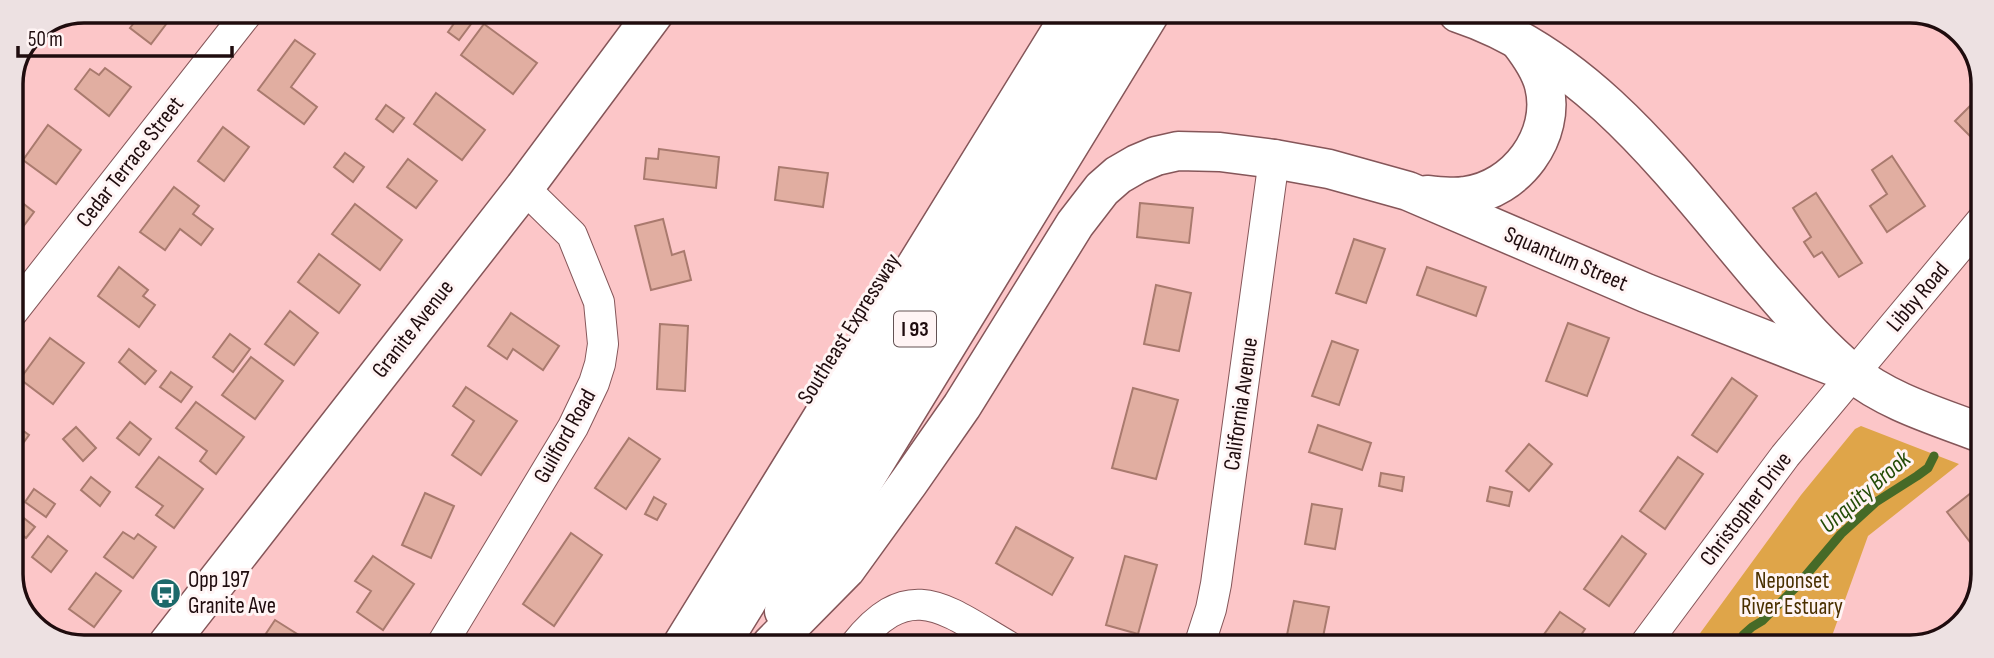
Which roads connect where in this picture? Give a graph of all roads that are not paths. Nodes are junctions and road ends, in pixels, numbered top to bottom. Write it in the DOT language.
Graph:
graph roads {
  1 [pos="239,23"];
  2 [pos="647,23"];
  3 [pos="1037,23"];
  4 [pos="1066,23"];
  5 [pos="1104,23"];
  6 [pos="1144,23"];
  7 [pos="1484,23"];
  8 [pos="1518,40"];
  9 [pos="1275,159"];
  10 [pos="524,188"];
  11 [pos="1408,191"];
  12 [pos="1971,233"];
  13 [pos="23,299"];
  14 [pos="1854,374"];
  15 [pos="1971,429"];
  16 [pos="175,635"];
  17 [pos="448,635"];
  18 [pos="660,635"];
  19 [pos="688,635"];
  20 [pos="726,635"];
  21 [pos="769,635"];
  22 [pos="781,635"];
  23 [pos="863,635"];
  24 [pos="989,635"];
  25 [pos="1203,635"];
  26 [pos="1652,635"];
  1 -- 13 [label="street, Cedar Terrace Street"];
  2 -- 10 [label="main road, Granite Avenue"];
  3 -- 18 [label="main road, Southeast Expressway / I 93"];
  4 -- 19 [label="main road, I 93"];
  5 -- 20 [label="main road, I 93"];
  6 -- 21 [label="main road, I 93"];
  7 -- 8 [label="main road, Squantum Street"];
  8 -- 11 [label="main road"];
  8 -- 14 [label="main road, Squantum Street"];
  9 -- 11 [label="main road, Squantum Street"];
  9 -- 22 [label="main road, Squantum Street"];
  9 -- 25 [label="street, California Avenue"];
  10 -- 16 [label="main road, Granite Avenue"];
  10 -- 17 [label="street, Guilford Road"];
  11 -- 14 [label="main road, Squantum Street"];
  12 -- 14 [label="street, Libby Road"];
  14 -- 15 [label="main road, Squantum Street"];
  14 -- 26 [label="street, Christopher Drive"];
  23 -- 24 [label="street"];
}
